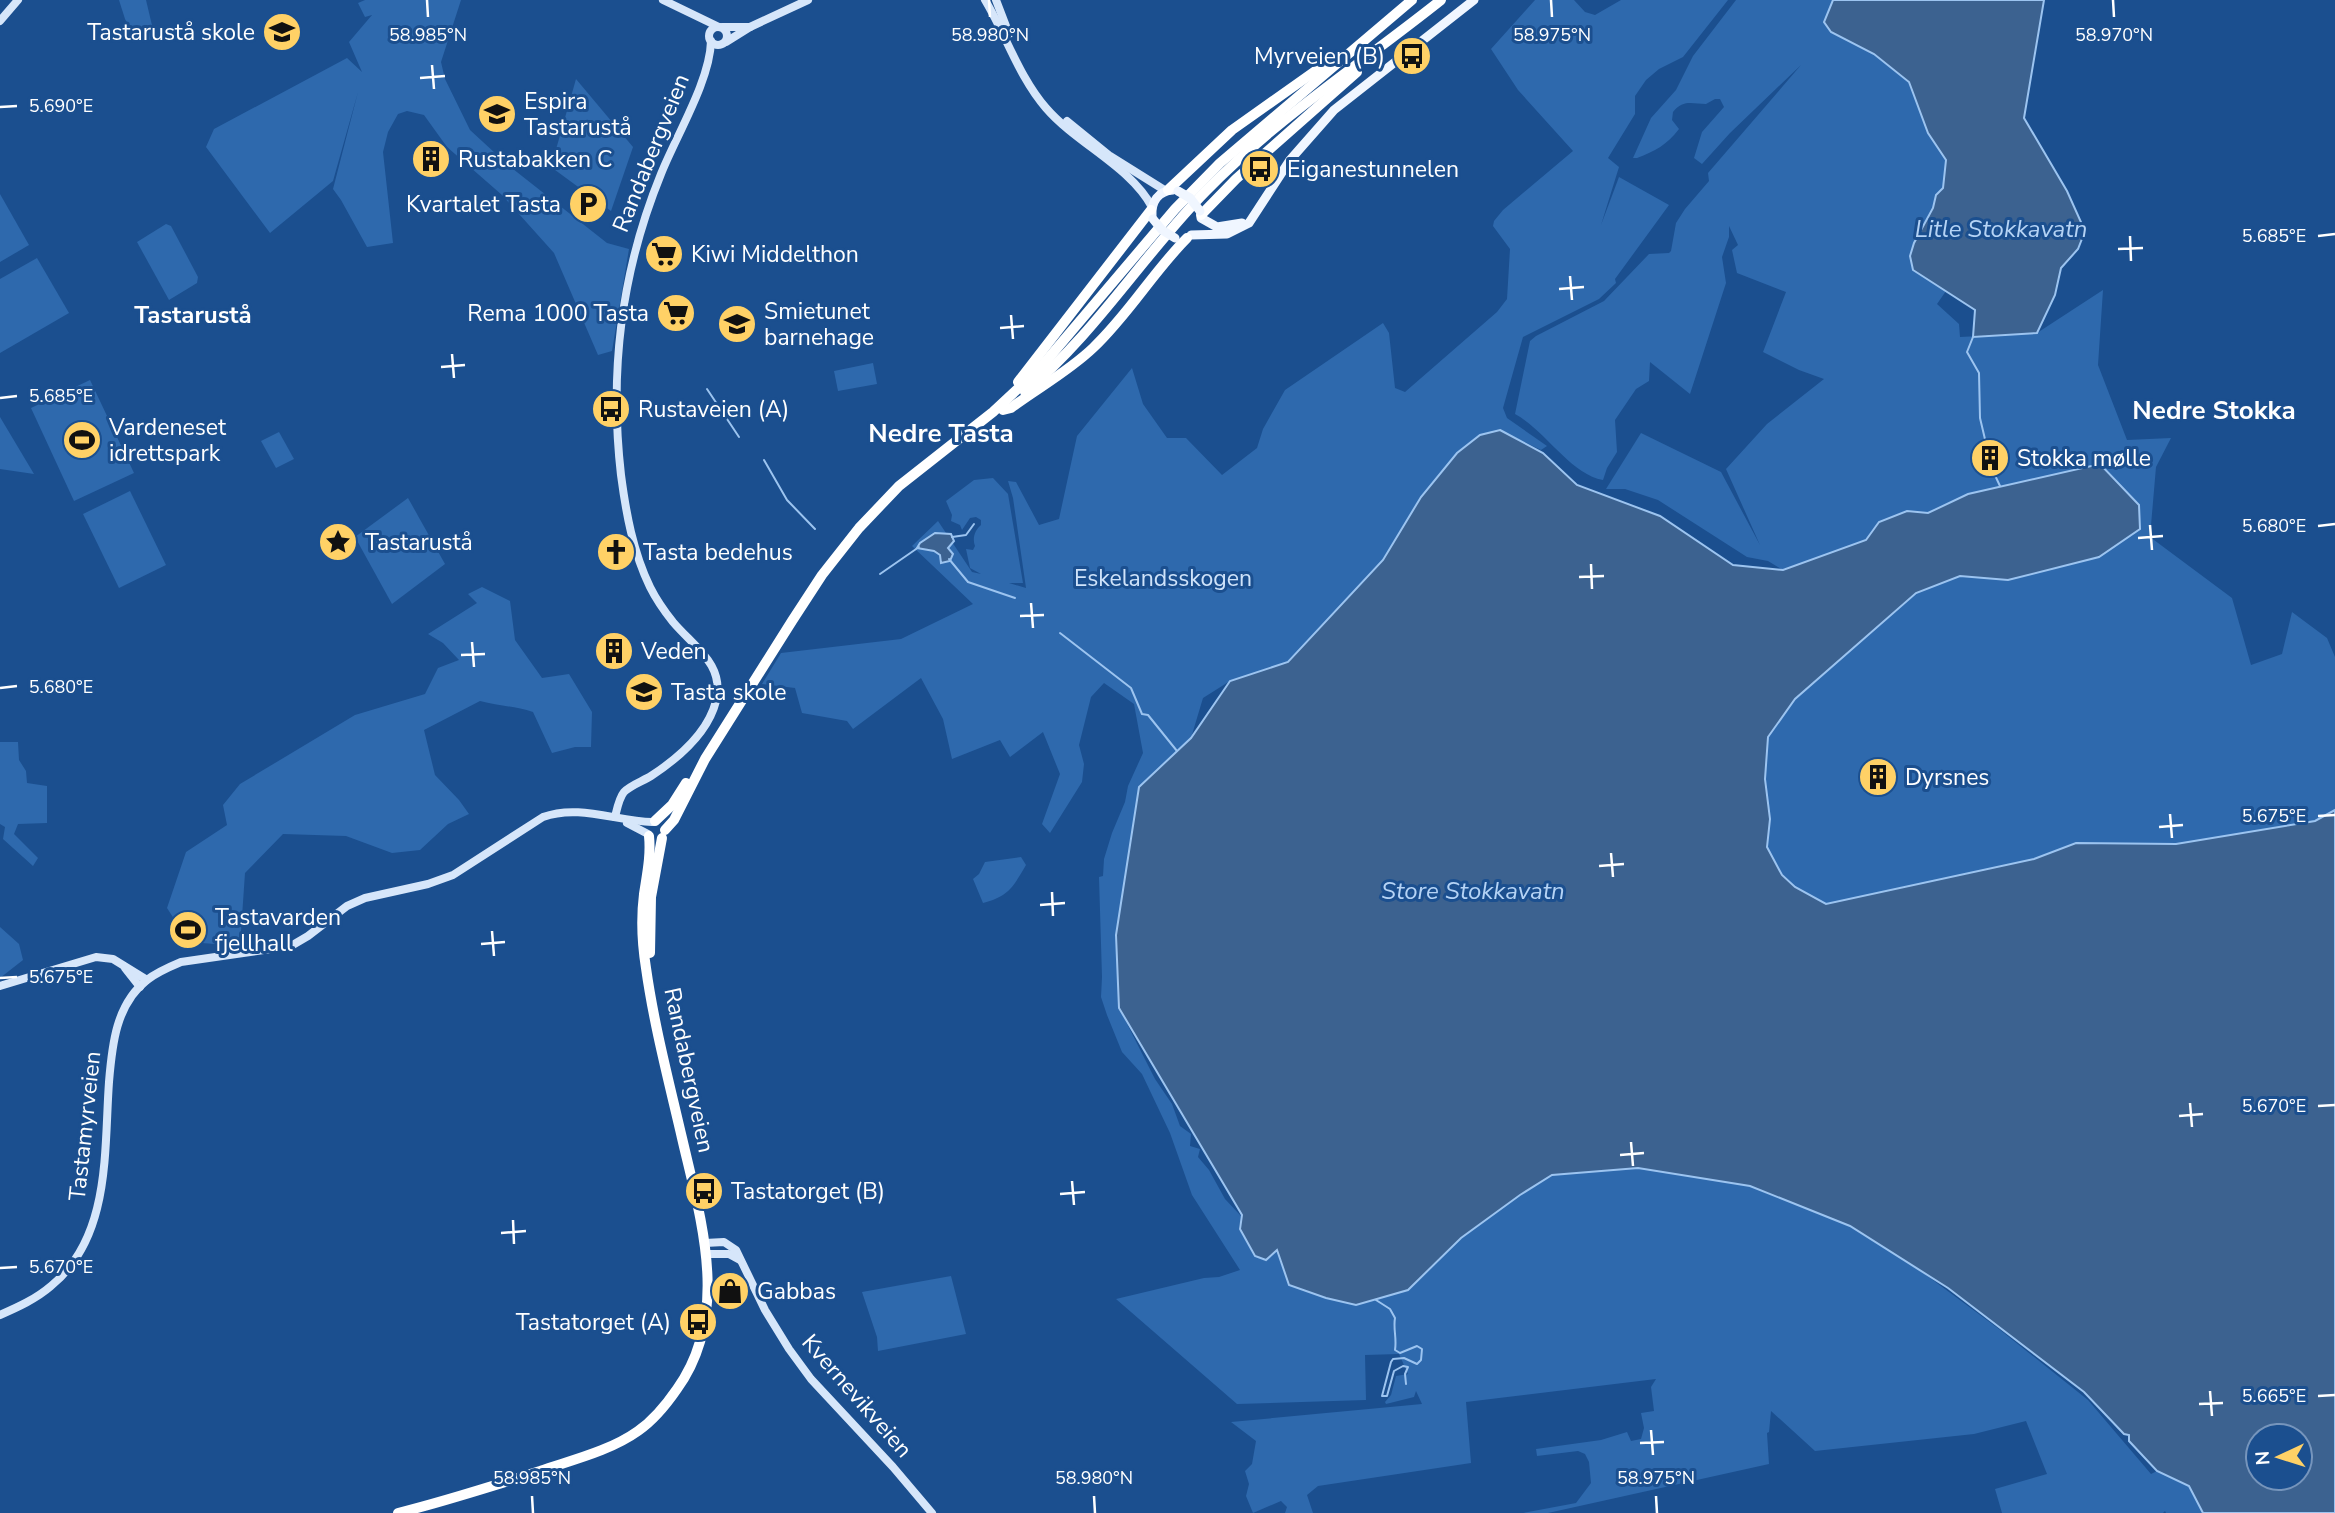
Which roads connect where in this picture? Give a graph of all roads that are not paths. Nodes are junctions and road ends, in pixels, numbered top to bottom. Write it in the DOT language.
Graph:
graph roads {
  1 [pos="18,0"];
  2 [pos="663,0"];
  3 [pos="808,0"];
  4 [pos="985,0"];
  5 [pos="996,0"];
  6 [pos="1412,0"];
  7 [pos="1441,0"];
  8 [pos="1474,0"];
  9 [pos="694,16"];
  10 [pos="0,21"];
  11 [pos="720,27"];
  12 [pos="750,27"];
  13 [pos="1396,35"];
  14 [pos="1368,37"];
  15 [pos="710,38"];
  16 [pos="725,42"];
  17 [pos="1013,51"];
  18 [pos="709,63"];
  19 [pos="1029,82"];
  20 [pos="1171,191"];
  21 [pos="1152,212"];
  22 [pos="1201,215"];
  23 [pos="1256,215"];
  24 [pos="1189,237"];
  25 [pos="1003,410"];
  26 [pos="987,416"];
  27 [pos="890,496"];
  28 [pos="705,759"];
  29 [pos="615,817"];
  30 [pos="654,821"];
  31 [pos="664,834"];
  32 [pos="648,835"];
  33 [pos="124,965"];
  34 [pos="147,980"];
  35 [pos="0,986"];
  36 [pos="140,987"];
  37 [pos="708,1248"];
  38 [pos="0,1315"];
  39 [pos="398,1513"];
  40 [pos="932,1513"];
  1 -- 10 [label="main road"];
  2 -- 9 [label="main road"];
  3 -- 12 [label="main road, Randabergveien"];
  4 -- 17 [label="main road"];
  5 -- 17 [label="main road"];
  6 -- 14 [label="highway"];
  7 -- 13 [label="highway"];
  8 -- 23 [label="main road"];
  9 -- 11 [label="main road"];
  9 -- 15 [label="main road"];
  11 -- 12 [label="main road, Randabergveien"];
  11 -- 15 [label="main road"];
  11 -- 16 [label="main road"];
  12 -- 16 [label="main road, Randabergveien"];
  13 -- 22 [label="highway"];
  13 -- 25 [label="highway"];
  14 -- 20 [label="highway"];
  14 -- 26 [label="highway"];
  15 -- 16 [label="main road"];
  15 -- 18 [label="main road, Randabergveien"];
  16 -- 18 [label="main road, Randabergveien"];
  17 -- 19 [label="main road"];
  18 -- 29 [label="main road, Randabergveien"];
  19 -- 20 [label="main road"];
  19 -- 21 [label="main road"];
  20 -- 21 [label="main road"];
  20 -- 22 [label="main road, bridge"];
  21 -- 24 [label="main road, bridge"];
  21 -- 26 [label="highway"];
  22 -- 23 [label="main road"];
  22 -- 24 [label="main road"];
  23 -- 24 [label="main road"];
  24 -- 25 [label="highway"];
  25 -- 27 [label="highway"];
  26 -- 27 [label="highway"];
  27 -- 28 [label="highway"];
  28 -- 30 [label="highway"];
  28 -- 31 [label="highway"];
  29 -- 30 [label="main road, Tastamyrveien"];
  29 -- 32 [label="main road"];
  29 -- 34 [label="main road, Tastamyrveien"];
  30 -- 31 [label="highway"];
  30 -- 32 [label="highway"];
  31 -- 32 [label="highway"];
  31 -- 37 [label="highway, Randabergveien"];
  32 -- 37 [label="highway, Randabergveien"];
  33 -- 34 [label="main road"];
  33 -- 35 [label="main road"];
  33 -- 36 [label="main road"];
  34 -- 36 [label="main road, Tastamyrveien"];
  36 -- 38 [label="main road, Tastamyrveien"];
  37 -- 39 [label="highway, Randabergveien"];
  37 -- 40 [label="main road, Kvernevikveien"];
}
